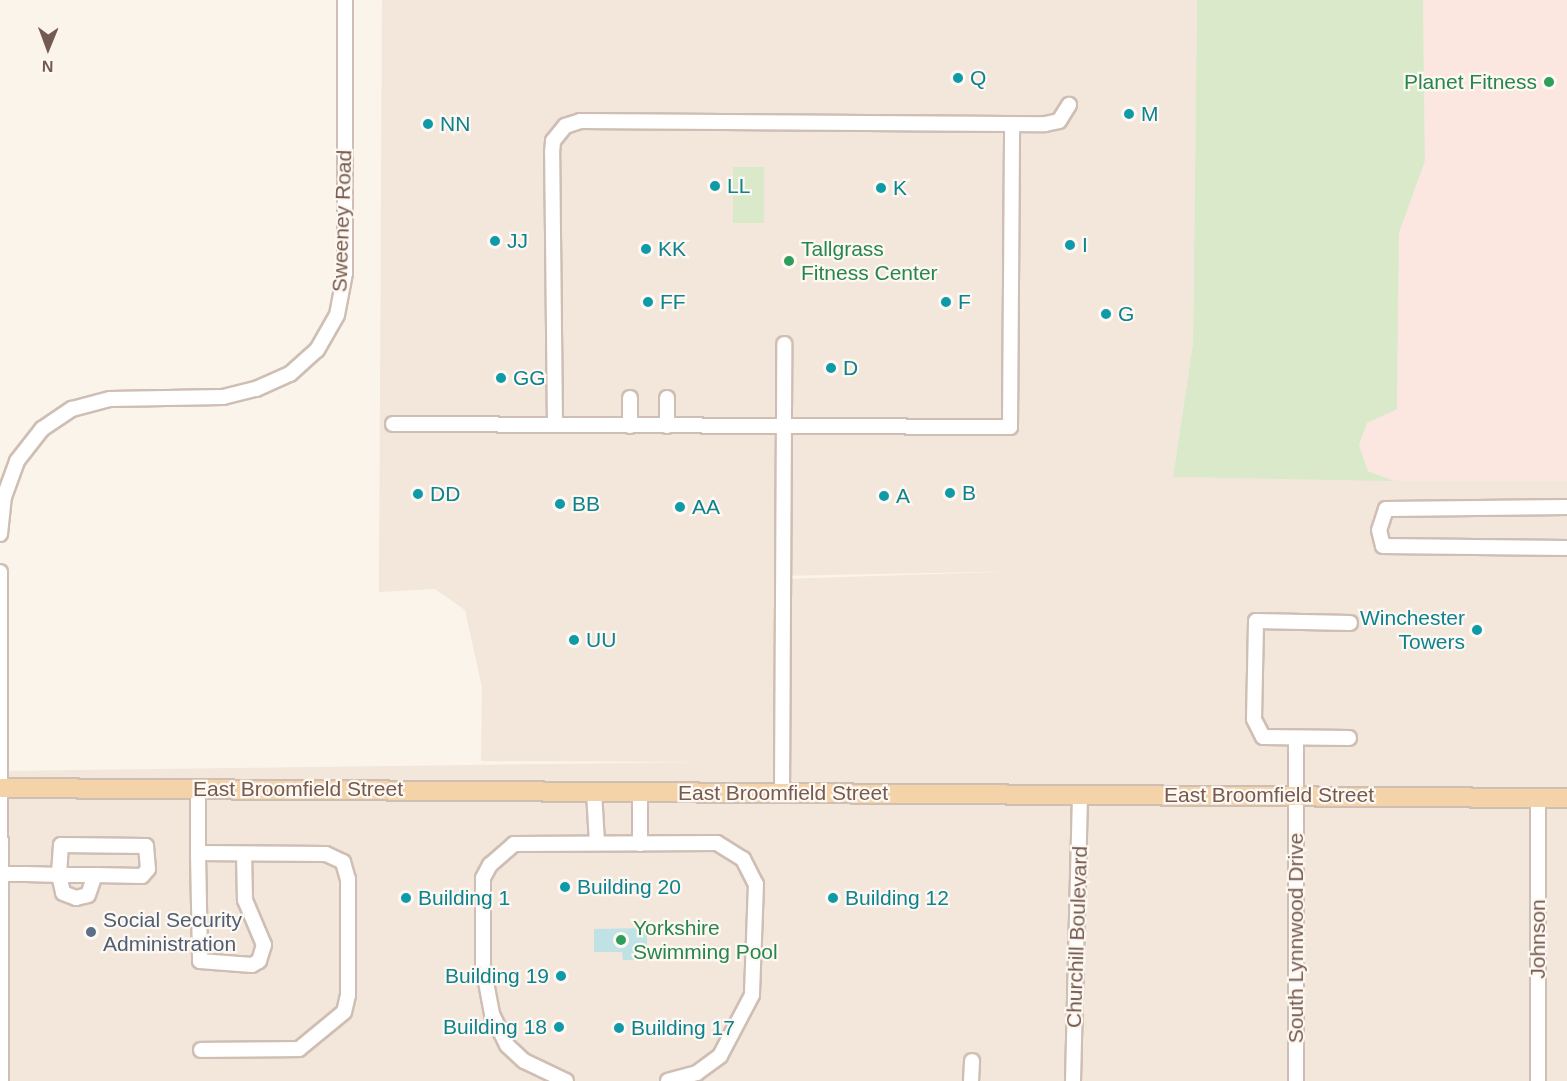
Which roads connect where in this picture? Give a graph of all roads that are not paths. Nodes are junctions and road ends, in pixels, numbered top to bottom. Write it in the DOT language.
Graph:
graph roads {
  1 [pos="345,0"];
  2 [pos="1069,105"];
  3 [pos="1012,125"];
  4 [pos="784,344"];
  5 [pos="630,398"];
  6 [pos="667,398"];
  7 [pos="393,424"];
  8 [pos="555,425"];
  9 [pos="630,426"];
  10 [pos="667,426"];
  11 [pos="783,427"];
  12 [pos="1567,507"];
  13 [pos="0,534"];
  14 [pos="1567,548"];
  15 [pos="0,573"];
  16 [pos="1350,623"];
  17 [pos="1296,738"];
  18 [pos="1349,738"];
  19 [pos="1,788"];
  20 [pos="198,788"];
  21 [pos="594,792"];
  22 [pos="640,793"];
  23 [pos="782,794"];
  24 [pos="1080,794"];
  25 [pos="1297,795"];
  26 [pos="1538,797"];
  27 [pos="1567,798"];
  28 [pos="597,843"];
  29 [pos="640,844"];
  30 [pos="198,853"];
  31 [pos="244,854"];
  32 [pos="2,874"];
  33 [pos="58,874"];
  34 [pos="95,875"];
  35 [pos="201,1050"];
  36 [pos="972,1061"];
  37 [pos="1,1081"];
  38 [pos="566,1081"];
  39 [pos="669,1081"];
  40 [pos="971,1081"];
  41 [pos="1073,1081"];
  42 [pos="1296,1081"];
  43 [pos="1538,1081"];
  1 -- 13 [label="street, Sweeney Road"];
  2 -- 3 [label="street"];
  3 -- 8 [label="street"];
  3 -- 11 [label="street"];
  4 -- 11 [label="street"];
  5 -- 9 [label="street"];
  6 -- 10 [label="street"];
  7 -- 8 [label="street"];
  8 -- 9 [label="street"];
  9 -- 10 [label="street"];
  10 -- 11 [label="street"];
  11 -- 23 [label="street"];
  12 -- 14 [label="street"];
  15 -- 19 [label="street"];
  16 -- 17 [label="street"];
  17 -- 18 [label="street"];
  17 -- 25 [label="street, South Lynnwood Drive"];
  19 -- 20 [label="main road, East Broomfield Street"];
  19 -- 32 [label="street"];
  20 -- 21 [label="main road, East Broomfield Street"];
  20 -- 30 [label="street"];
  21 -- 22 [label="main road, East Broomfield Street"];
  21 -- 28 [label="street"];
  22 -- 23 [label="main road, East Broomfield Street"];
  22 -- 29 [label="street"];
  23 -- 24 [label="main road, East Broomfield Street"];
  24 -- 25 [label="main road, East Broomfield Street"];
  24 -- 41 [label="street, Churchill Boulevard"];
  25 -- 26 [label="main road, East Broomfield Street"];
  25 -- 42 [label="street, South Lynnwood Drive"];
  26 -- 27 [label="main road, East Broomfield Street"];
  26 -- 43 [label="street, Johnson"];
  28 -- 29 [label="street"];
  28 -- 38 [label="street"];
  29 -- 39 [label="street"];
  30 -- 31 [label="street"];
  30 -- 31 [label="street"];
  31 -- 35 [label="street"];
  32 -- 33 [label="street"];
  32 -- 37 [label="street"];
  33 -- 34 [label="street"];
  33 -- 34 [label="street"];
  33 -- 34 [label="street"];
  36 -- 40 [label="street"];
}
